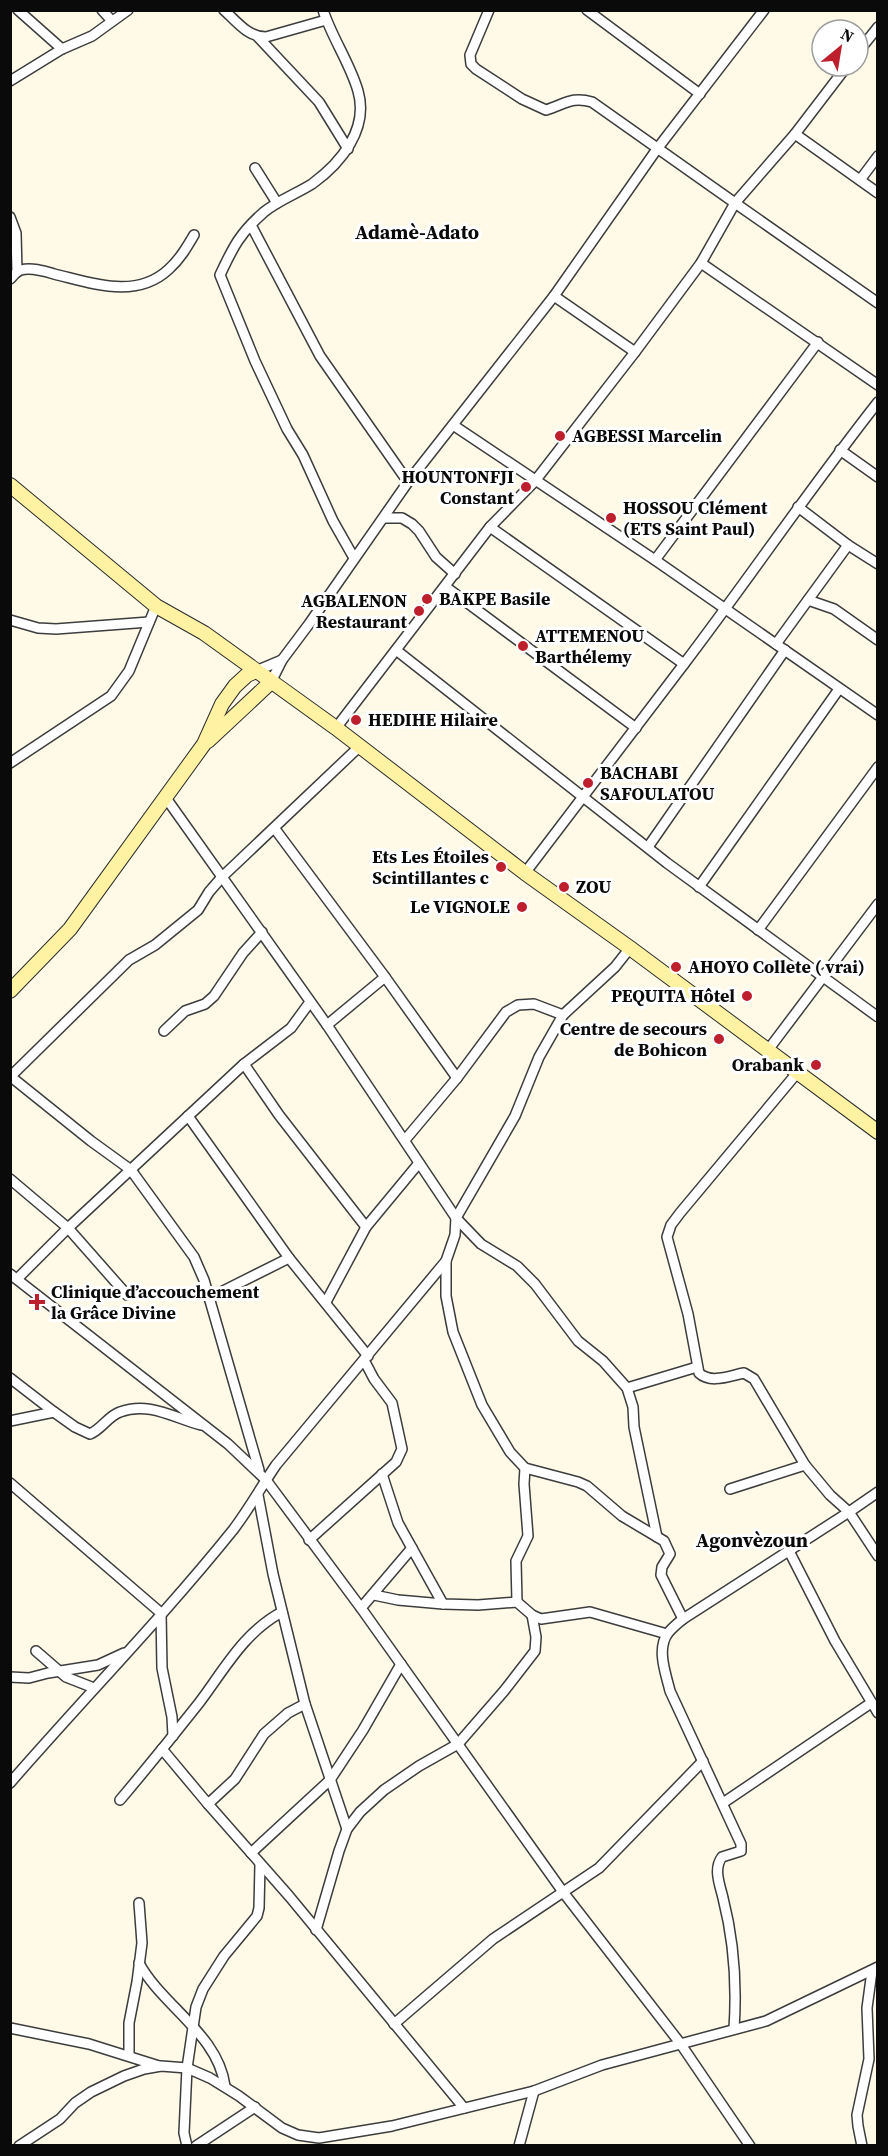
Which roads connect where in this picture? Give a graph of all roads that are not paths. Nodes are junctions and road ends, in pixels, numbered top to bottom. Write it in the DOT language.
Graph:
graph roads {
  1 [pos="18,10"];
  2 [pos="102,10"];
  3 [pos="128,10"];
  4 [pos="224,10"];
  5 [pos="489,10"];
  6 [pos="587,10"];
  7 [pos="764,10"];
  8 [pos="325,15"];
  9 [pos="112,21"];
  10 [pos="258,37"];
  11 [pos="62,49"];
  12 [pos="838,78"];
  13 [pos="10,81"];
  14 [pos="700,94"];
  15 [pos="795,134"];
  16 [pos="348,149"];
  17 [pos="657,149"];
  18 [pos="878,156"];
  19 [pos="255,168"];
  20 [pos="860,180"];
  21 [pos="878,193"];
  22 [pos="277,203"];
  23 [pos="735,203"];
  24 [pos="10,217"];
  25 [pos="251,225"];
  26 [pos="194,235"];
  27 [pos="701,262"];
  28 [pos="14,275"];
  29 [pos="554,296"];
  30 [pos="878,303"];
  31 [pos="818,342"];
  32 [pos="634,352"];
  33 [pos="878,385"];
  34 [pos="878,402"];
  35 [pos="453,425"];
  36 [pos="840,450"];
  37 [pos="878,477"];
  38 [pos="535,481"];
  39 [pos="408,482"];
  40 [pos="10,485"];
  41 [pos="798,507"];
  42 [pos="384,518"];
  43 [pos="490,527"];
  44 [pos="848,545"];
  45 [pos="354,558"];
  46 [pos="655,560"];
  47 [pos="878,564"];
  48 [pos="455,574"];
  49 [pos="446,586"];
  50 [pos="808,600"];
  51 [pos="156,606"];
  52 [pos="725,610"];
  53 [pos="10,620"];
  54 [pos="149,622"];
  55 [pos="878,640"];
  56 [pos="776,644"];
  57 [pos="396,650"];
  58 [pos="786,650"];
  59 [pos="282,660"];
  60 [pos="684,664"];
  61 [pos="256,671"];
  62 [pos="271,682"];
  63 [pos="839,688"];
  64 [pos="878,715"];
  65 [pos="336,728"];
  66 [pos="636,728"];
  67 [pos="204,744"];
  68 [pos="360,746"];
  69 [pos="10,763"];
  70 [pos="878,767"];
  71 [pos="166,798"];
  72 [pos="583,798"];
  73 [pos="275,829"];
  74 [pos="648,847"];
  75 [pos="525,873"];
  76 [pos="222,877"];
  77 [pos="699,886"];
  78 [pos="878,904"];
  79 [pos="758,930"];
  80 [pos="262,932"];
  81 [pos="630,948"];
  82 [pos="385,977"];
  83 [pos="822,978"];
  84 [pos="10,991"];
  85 [pos="310,1002"];
  86 [pos="563,1015"];
  87 [pos="878,1017"];
  88 [pos="327,1025"];
  89 [pos="164,1031"];
  90 [pos="768,1050"];
  91 [pos="244,1064"];
  92 [pos="797,1073"];
  93 [pos="11,1076"];
  94 [pos="457,1078"];
  95 [pos="188,1116"];
  96 [pos="878,1132"];
  97 [pos="405,1140"];
  98 [pos="419,1163"];
  99 [pos="131,1170"];
  100 [pos="10,1179"];
  101 [pos="456,1218"];
  102 [pos="366,1227"];
  103 [pos="68,1228"];
  104 [pos="289,1258"];
  105 [pos="446,1261"];
  106 [pos="14,1277"];
  107 [pos="127,1295"];
  108 [pos="209,1298"];
  109 [pos="326,1302"];
  110 [pos="366,1358"];
  111 [pos="697,1367"];
  112 [pos="10,1378"];
  113 [pos="627,1388"];
  114 [pos="54,1412"];
  115 [pos="10,1421"];
  116 [pos="206,1426"];
  117 [pos="805,1465"];
  118 [pos="525,1468"];
  119 [pos="382,1474"];
  120 [pos="263,1476"];
  121 [pos="10,1484"];
  122 [pos="730,1488"];
  123 [pos="878,1492"];
  124 [pos="258,1495"];
  125 [pos="849,1512"];
  126 [pos="657,1537"];
  127 [pos="309,1540"];
  128 [pos="412,1548"];
  129 [pos="789,1551"];
  130 [pos="878,1556"];
  131 [pos="374,1595"];
  132 [pos="517,1602"];
  133 [pos="443,1604"];
  134 [pos="361,1608"];
  135 [pos="282,1612"];
  136 [pos="161,1613"];
  137 [pos="532,1615"];
  138 [pos="683,1619"];
  139 [pos="667,1634"];
  140 [pos="36,1651"];
  141 [pos="127,1652"];
  142 [pos="401,1664"];
  143 [pos="58,1672"];
  144 [pos="10,1677"];
  145 [pos="94,1688"];
  146 [pos="871,1703"];
  147 [pos="305,1704"];
  148 [pos="878,1713"];
  149 [pos="173,1736"];
  150 [pos="458,1744"];
  151 [pos="162,1749"];
  152 [pos="703,1761"];
  153 [pos="330,1780"];
  154 [pos="10,1783"];
  155 [pos="120,1800"];
  156 [pos="723,1803"];
  157 [pos="208,1804"];
  158 [pos="347,1830"];
  159 [pos="251,1853"];
  160 [pos="260,1864"];
  161 [pos="563,1892"];
  162 [pos="139,1904"];
  163 [pos="316,1930"];
  164 [pos="140,1963"];
  165 [pos="875,1969"];
  166 [pos="394,2024"];
  167 [pos="193,2026"];
  168 [pos="10,2028"];
  169 [pos="734,2029"];
  170 [pos="680,2043"];
  171 [pos="129,2055"];
  172 [pos="161,2066"];
  173 [pos="187,2068"];
  174 [pos="225,2086"];
  175 [pos="534,2091"];
  176 [pos="255,2107"];
  177 [pos="464,2108"];
  178 [pos="18,2145"];
  179 [pos="188,2145"];
  180 [pos="196,2145"];
  181 [pos="519,2145"];
  182 [pos="750,2145"];
  183 [pos="862,2145"];
  1 -- 11 [label="street"];
  2 -- 9 [label="street"];
  3 -- 9 [label="street"];
  4 -- 10 [label="street"];
  5 -- 17 [label="street"];
  6 -- 14 [label="street"];
  7 -- 14 [label="street"];
  8 -- 10 [label="street"];
  8 -- 16 [label="street"];
  9 -- 11 [label="street"];
  10 -- 16 [label="street"];
  11 -- 13 [label="street"];
  12 -- 15 [label="street"];
  14 -- 17 [label="street"];
  15 -- 20 [label="street"];
  15 -- 23 [label="street"];
  16 -- 22 [label="street"];
  17 -- 23 [label="street"];
  17 -- 29 [label="street"];
  18 -- 20 [label="street"];
  19 -- 22 [label="street"];
  20 -- 21 [label="street"];
  22 -- 25 [label="street"];
  23 -- 27 [label="street"];
  23 -- 30 [label="street"];
  24 -- 28 [label="street"];
  25 -- 39 [label="street"];
  25 -- 45 [label="street"];
  26 -- 28 [label="street"];
  27 -- 31 [label="street"];
  27 -- 32 [label="street"];
  29 -- 32 [label="street"];
  29 -- 35 [label="street"];
  31 -- 33 [label="street"];
  31 -- 46 [label="street"];
  32 -- 38 [label="street"];
  34 -- 36 [label="street"];
  35 -- 38 [label="street"];
  35 -- 39 [label="street"];
  36 -- 37 [label="street"];
  36 -- 41 [label="street"];
  38 -- 43 [label="street"];
  38 -- 46 [label="street"];
  39 -- 42 [label="street"];
  40 -- 51 [label="street"];
  41 -- 44 [label="street"];
  41 -- 52 [label="street"];
  42 -- 45 [label="street"];
  42 -- 48 [label="street"];
  43 -- 48 [label="street"];
  43 -- 60 [label="street"];
  44 -- 47 [label="street"];
  44 -- 50 [label="street"];
  45 -- 59 [label="street"];
  46 -- 52 [label="street"];
  48 -- 49 [label="street"];
  49 -- 57 [label="street"];
  49 -- 66 [label="street"];
  50 -- 55 [label="street"];
  50 -- 56 [label="street"];
  51 -- 54 [label="street"];
  51 -- 61 [label="street"];
  52 -- 56 [label="street"];
  52 -- 60 [label="street"];
  53 -- 54 [label="street"];
  54 -- 69 [label="street"];
  56 -- 58 [label="street"];
  57 -- 65 [label="street"];
  57 -- 72 [label="street"];
  58 -- 63 [label="street"];
  58 -- 74 [label="street"];
  59 -- 61 [label="street"];
  59 -- 62 [label="street"];
  60 -- 66 [label="street"];
  61 -- 62 [label="street"];
  61 -- 67 [label="street"];
  62 -- 65 [label="street"];
  62 -- 67 [label="street"];
  63 -- 64 [label="street"];
  63 -- 77 [label="street"];
  65 -- 68 [label="street"];
  66 -- 72 [label="street"];
  67 -- 71 [label="street"];
  68 -- 73 [label="street"];
  68 -- 75 [label="street"];
  70 -- 79 [label="street"];
  71 -- 76 [label="street"];
  71 -- 84 [label="street"];
  72 -- 74 [label="street"];
  72 -- 75 [label="street"];
  73 -- 76 [label="street"];
  73 -- 82 [label="street"];
  74 -- 77 [label="street"];
  75 -- 81 [label="street"];
  76 -- 80 [label="street"];
  76 -- 93 [label="street"];
  77 -- 79 [label="street"];
  78 -- 83 [label="street"];
  79 -- 83 [label="street"];
  80 -- 85 [label="street"];
  80 -- 89 [label="street"];
  81 -- 86 [label="street"];
  81 -- 90 [label="street"];
  82 -- 88 [label="street"];
  82 -- 94 [label="street"];
  83 -- 87 [label="street"];
  83 -- 90 [label="street"];
  85 -- 88 [label="street"];
  85 -- 91 [label="street"];
  86 -- 94 [label="street"];
  86 -- 101 [label="street"];
  88 -- 97 [label="street"];
  90 -- 92 [label="street"];
  91 -- 95 [label="street"];
  91 -- 102 [label="street"];
  92 -- 96 [label="street"];
  92 -- 111 [label="street"];
  93 -- 99 [label="street"];
  94 -- 97 [label="street"];
  95 -- 99 [label="street"];
  95 -- 104 [label="street"];
  97 -- 98 [label="street"];
  98 -- 101 [label="street"];
  98 -- 102 [label="street"];
  99 -- 103 [label="street"];
  99 -- 108 [label="street"];
  100 -- 103 [label="street"];
  101 -- 105 [label="street"];
  101 -- 113 [label="street"];
  102 -- 109 [label="street"];
  103 -- 106 [label="street"];
  103 -- 107 [label="street"];
  104 -- 108 [label="street"];
  104 -- 109 [label="street"];
  105 -- 110 [label="street"];
  105 -- 118 [label="street"];
  106 -- 116 [label="street"];
  108 -- 120 [label="street"];
  109 -- 110 [label="street"];
  110 -- 119 [label="street"];
  110 -- 120 [label="street"];
  111 -- 113 [label="street"];
  111 -- 117 [label="street"];
  112 -- 114 [label="street"];
  113 -- 126 [label="street"];
  114 -- 115 [label="street"];
  114 -- 116 [label="street"];
  116 -- 120 [label="street"];
  117 -- 122 [label="street"];
  117 -- 125 [label="street"];
  118 -- 126 [label="street"];
  118 -- 132 [label="street"];
  119 -- 127 [label="street"];
  119 -- 128 [label="street"];
  120 -- 124 [label="street"];
  120 -- 127 [label="street"];
  121 -- 136 [label="street"];
  123 -- 125 [label="street"];
  124 -- 135 [label="street"];
  124 -- 136 [label="street"];
  125 -- 129 [label="street"];
  125 -- 130 [label="street"];
  126 -- 138 [label="street"];
  127 -- 134 [label="street"];
  128 -- 131 [label="street"];
  128 -- 133 [label="street"];
  129 -- 138 [label="street"];
  129 -- 146 [label="street"];
  131 -- 133 [label="street"];
  131 -- 134 [label="street"];
  132 -- 133 [label="street"];
  132 -- 137 [label="street"];
  134 -- 142 [label="street"];
  135 -- 147 [label="street"];
  135 -- 149 [label="street"];
  136 -- 141 [label="street"];
  136 -- 149 [label="street"];
  137 -- 139 [label="street"];
  137 -- 150 [label="street"];
  138 -- 139 [label="street"];
  139 -- 152 [label="street"];
  140 -- 143 [label="street"];
  141 -- 143 [label="street"];
  141 -- 145 [label="street"];
  142 -- 150 [label="street"];
  142 -- 153 [label="street"];
  143 -- 144 [label="street"];
  143 -- 145 [label="street"];
  145 -- 154 [label="street"];
  146 -- 148 [label="street"];
  146 -- 156 [label="street"];
  147 -- 153 [label="street"];
  147 -- 157 [label="street"];
  149 -- 151 [label="street"];
  150 -- 158 [label="street"];
  150 -- 161 [label="street"];
  151 -- 155 [label="street"];
  151 -- 157 [label="street"];
  152 -- 156 [label="street"];
  152 -- 161 [label="street"];
  153 -- 158 [label="street"];
  153 -- 159 [label="street"];
  156 -- 169 [label="street"];
  157 -- 159 [label="street"];
  158 -- 163 [label="street"];
  159 -- 160 [label="street"];
  160 -- 163 [label="street"];
  160 -- 167 [label="street"];
  161 -- 166 [label="street"];
  161 -- 170 [label="street"];
  162 -- 164 [label="street"];
  163 -- 166 [label="street"];
  164 -- 167 [label="street"];
  164 -- 171 [label="street"];
  165 -- 169 [label="street"];
  165 -- 183 [label="street"];
  166 -- 177 [label="street"];
  167 -- 173 [label="street"];
  167 -- 174 [label="street"];
  168 -- 171 [label="street"];
  169 -- 170 [label="street"];
  170 -- 175 [label="street"];
  170 -- 182 [label="street"];
  171 -- 172 [label="street"];
  172 -- 173 [label="street"];
  172 -- 178 [label="street"];
  173 -- 174 [label="street"];
  173 -- 179 [label="street"];
  174 -- 176 [label="street"];
  175 -- 177 [label="street"];
  175 -- 181 [label="street"];
  176 -- 177 [label="street"];
  176 -- 180 [label="street"];
}
